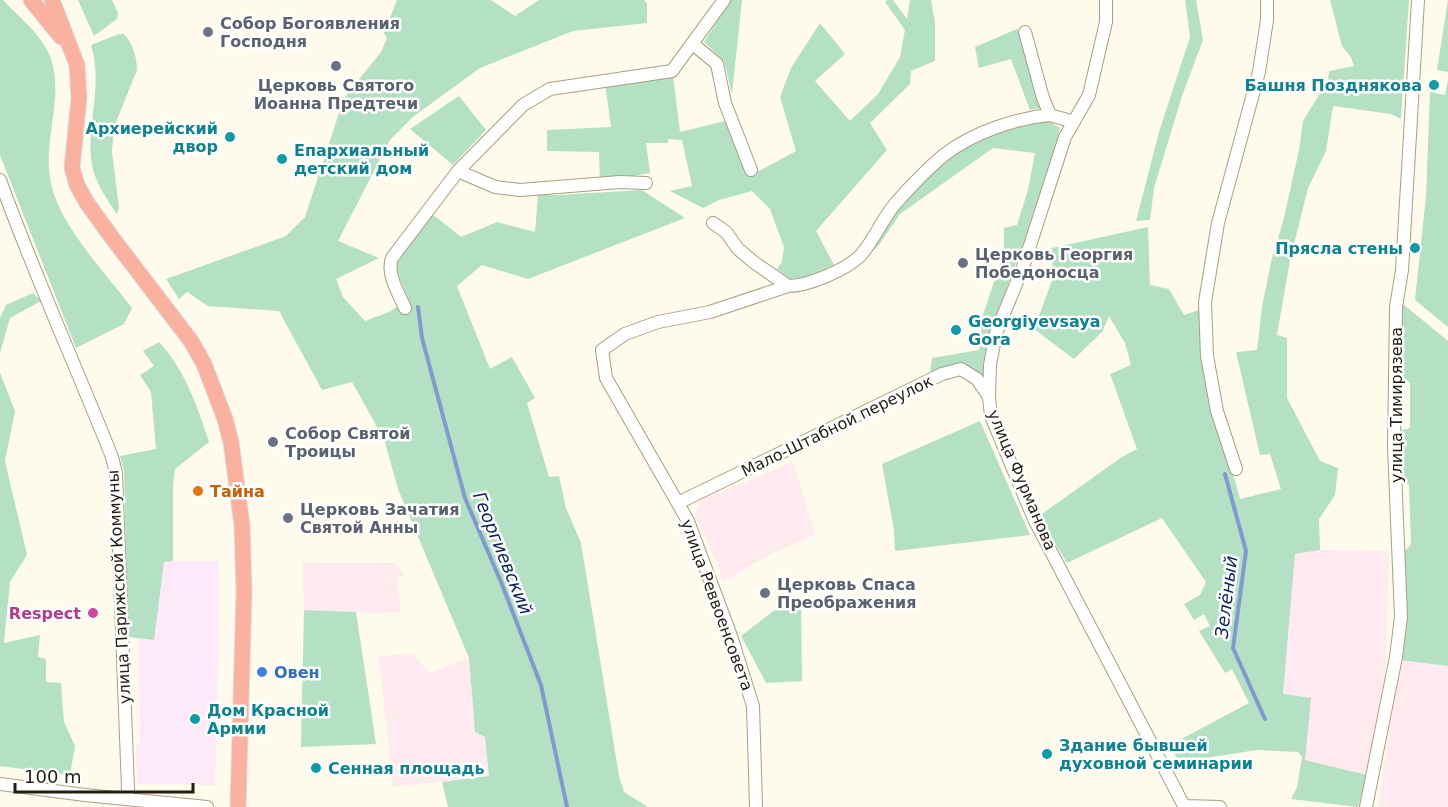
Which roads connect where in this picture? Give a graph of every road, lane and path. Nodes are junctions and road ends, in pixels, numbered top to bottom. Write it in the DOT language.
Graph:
graph roads {
  1 [pos="31,0"];
  2 [pos="52,0"];
  3 [pos="724,0"];
  4 [pos="1106,0"];
  5 [pos="1267,0"];
  6 [pos="1418,0"];
  7 [pos="1025,32"];
  8 [pos="693,44"];
  9 [pos="73,51"];
  10 [pos="1050,115"];
  11 [pos="1074,122"];
  12 [pos="751,170"];
  13 [pos="458,171"];
  14 [pos="0,180"];
  15 [pos="646,183"];
  16 [pos="713,223"];
  17 [pos="788,286"];
  18 [pos="405,308"];
  19 [pos="989,397"];
  20 [pos="1236,469"];
  21 [pos="678,503"];
  22 [pos="0,784"];
  23 [pos="127,799"];
  24 [pos="1184,806"];
  25 [pos="207,807"];
  26 [pos="237,807"];
  27 [pos="756,807"];
  28 [pos="1220,807"];
  29 [pos="1366,807"];
  1 -- 9 [label="main road"];
  2 -- 9 [label="main road"];
  3 -- 8 [label="street"];
  4 -- 11 [label="street, улица Фурманова"];
  5 -- 20 [label="street"];
  6 -- 29 [label="street, улица Тимирязева"];
  7 -- 10 [label="street"];
  8 -- 12 [label="street"];
  8 -- 13 [label="street"];
  9 -- 26 [label="main road"];
  10 -- 11 [label="street"];
  10 -- 17 [label="street"];
  11 -- 19 [label="street, улица Фурманова"];
  13 -- 15 [label="street"];
  13 -- 18 [label="street"];
  14 -- 23 [label="street, улица Парижской Коммуны"];
  16 -- 17 [label="street"];
  17 -- 21 [label="street, улица Реввоенсовета"];
  19 -- 21 [label="street, Мало-Штабной переулок"];
  19 -- 24 [label="street, улица Фурманова"];
  21 -- 27 [label="street, улица Реввоенсовета"];
  22 -- 23 [label="street"];
  23 -- 25 [label="street"];
  24 -- 28 [label="street"];
}
